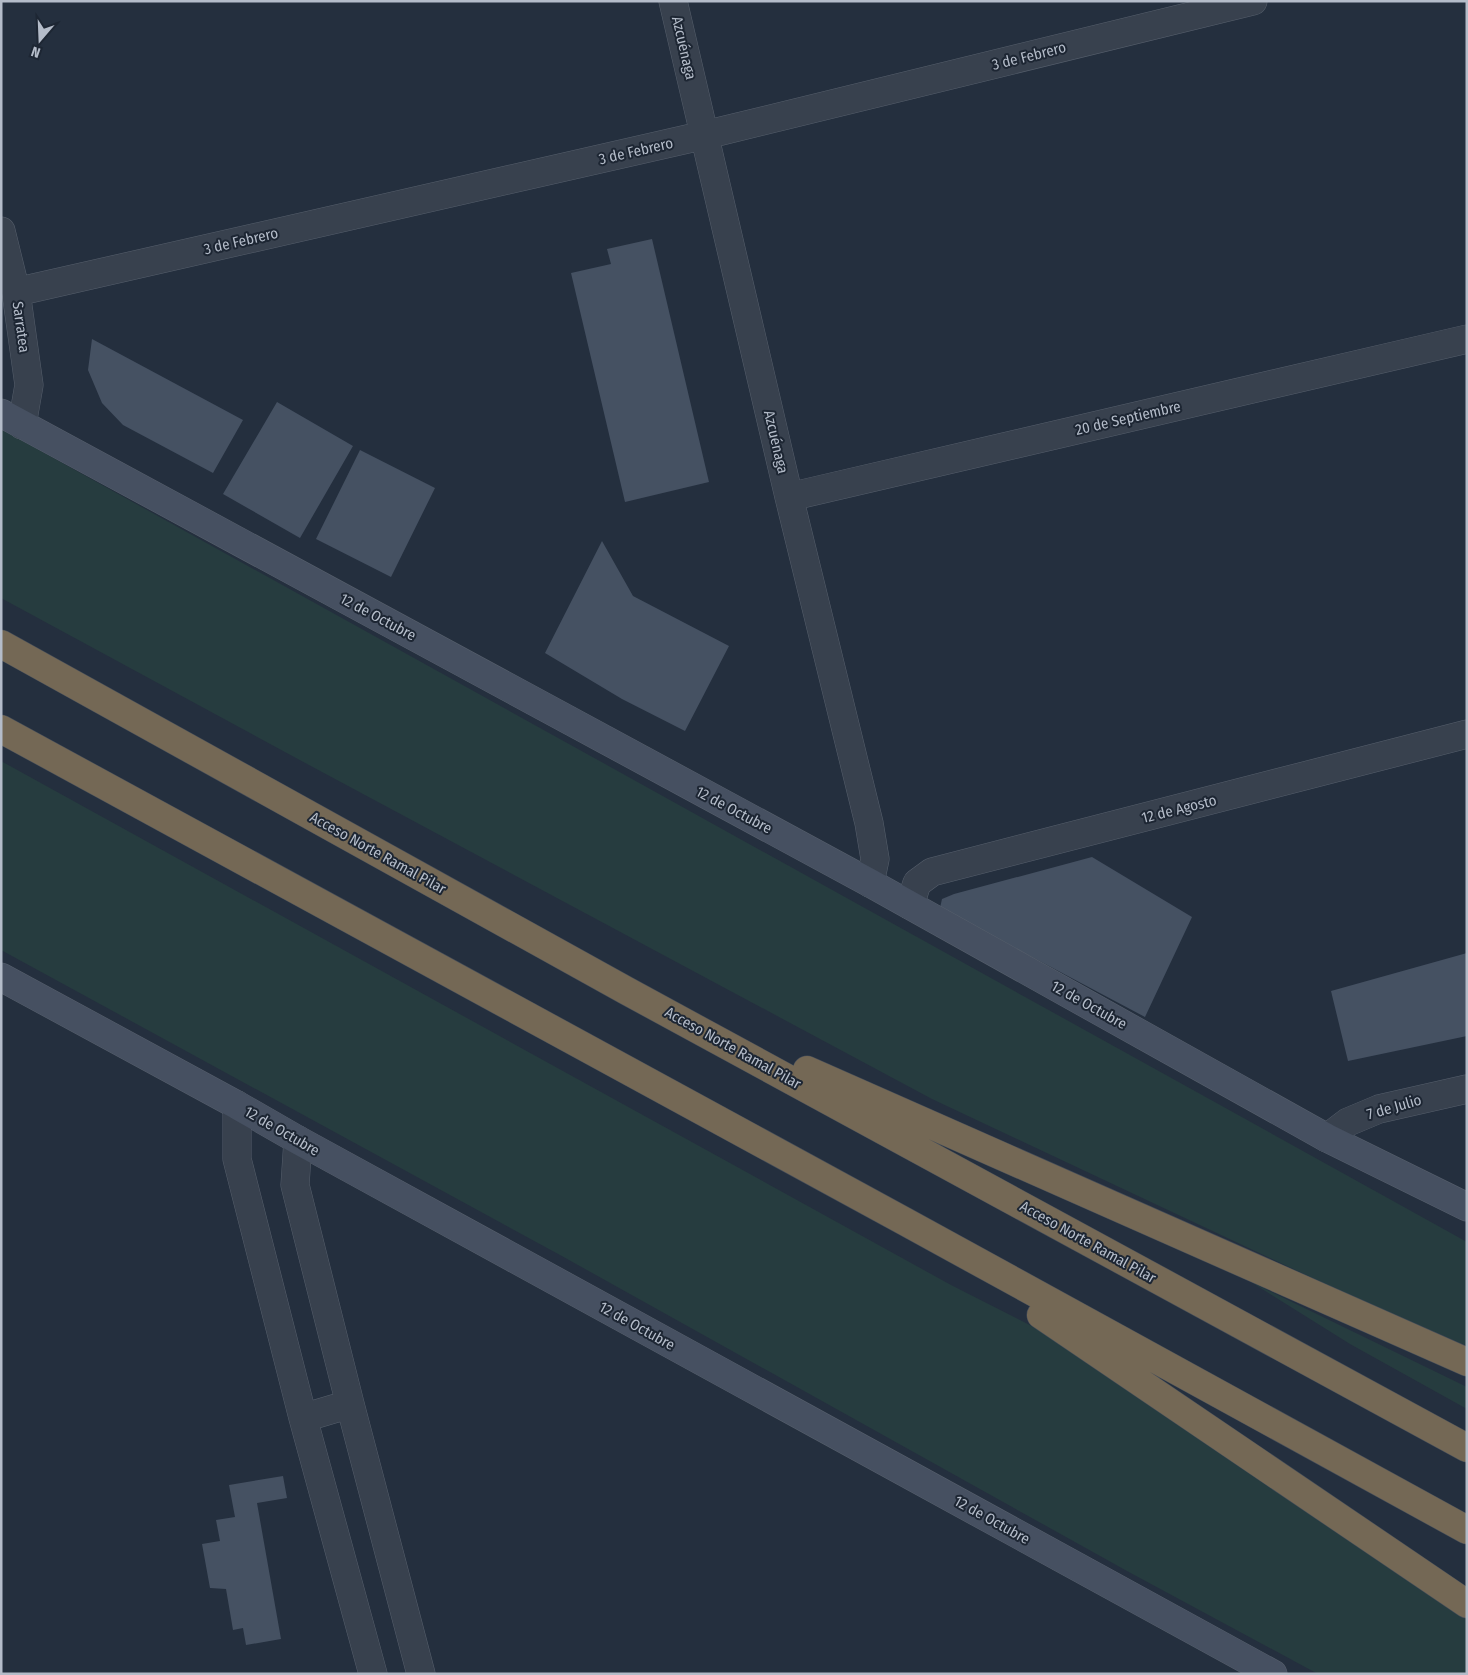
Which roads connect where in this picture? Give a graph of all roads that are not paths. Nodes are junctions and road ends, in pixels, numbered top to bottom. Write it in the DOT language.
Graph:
graph roads {
  1 [pos="674,1"];
  2 [pos="1253,1"];
  3 [pos="705,135"];
  4 [pos="1,231"];
  5 [pos="16,292"];
  6 [pos="1467,339"];
  7 [pos="12,419"];
  8 [pos="788,497"];
  9 [pos="1,644"];
  10 [pos="1,729"];
  11 [pos="1467,734"];
  12 [pos="870,883"];
  13 [pos="910,905"];
  14 [pos="1,977"];
  15 [pos="627,991"];
  16 [pos="1467,1089"];
  17 [pos="237,1105"];
  18 [pos="1327,1138"];
  19 [pos="298,1140"];
  20 [pos="1467,1207"];
  21 [pos="904,1221"];
  22 [pos="1467,1362"];
  23 [pos="350,1404"];
  24 [pos="302,1418"];
  25 [pos="1467,1448"];
  26 [pos="1467,1530"];
  27 [pos="1467,1604"];
  28 [pos="373,1674"];
  29 [pos="421,1674"];
  30 [pos="1273,1674"];
  1 -- 3 [label="street, Azcuénaga"];
  2 -- 3 [label="street, 3 de Febrero"];
  3 -- 5 [label="street, 3 de Febrero"];
  3 -- 8 [label="street, Azcuénaga"];
  4 -- 5 [label="street, Sarratea"];
  5 -- 7 [label="street, Sarratea"];
  6 -- 8 [label="street, 20 de Septiembre"];
  7 -- 12 [label="street, 12 de Octubre"];
  8 -- 12 [label="street, Azcuénaga"];
  9 -- 15 [label="highway, Acceso Norte Ramal Pilar"];
  10 -- 21 [label="highway"];
  11 -- 13 [label="street, 12 de Agosto"];
  12 -- 13 [label="street, 12 de Octubre"];
  13 -- 18 [label="street, 12 de Octubre"];
  14 -- 17 [label="street, 12 de Octubre"];
  15 -- 22 [label="highway"];
  15 -- 25 [label="highway, Acceso Norte Ramal Pilar"];
  16 -- 18 [label="street, 7 de Julio"];
  17 -- 19 [label="street, 12 de Octubre"];
  17 -- 24 [label="street"];
  18 -- 20 [label="street, 12 de Octubre"];
  19 -- 23 [label="street"];
  19 -- 30 [label="street, 12 de Octubre"];
  21 -- 26 [label="highway"];
  21 -- 27 [label="highway"];
  23 -- 24 [label="street"];
  23 -- 29 [label="street"];
  24 -- 28 [label="street"];
}
